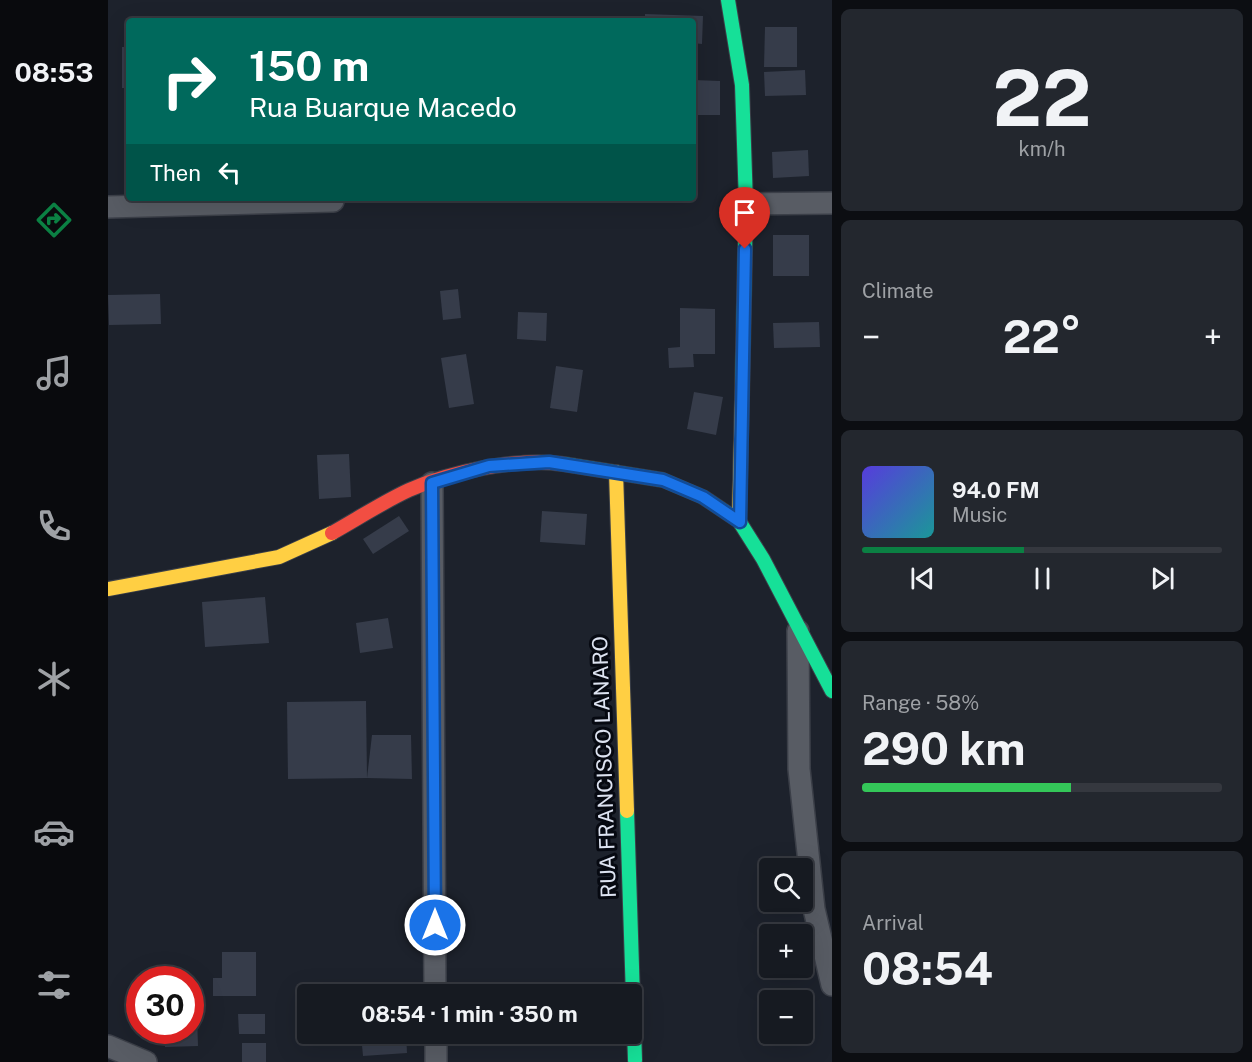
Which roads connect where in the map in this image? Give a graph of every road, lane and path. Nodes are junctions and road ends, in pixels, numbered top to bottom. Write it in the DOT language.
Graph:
graph roads {
  1 [pos="728,0"];
  2 [pos="333,201"];
  3 [pos="832,203"];
  4 [pos="746,204"];
  5 [pos="108,207"];
  6 [pos="616,472"];
  7 [pos="432,483"];
  8 [pos="740,522"];
  9 [pos="108,589"];
  10 [pos="798,627"];
  11 [pos="832,691"];
  12 [pos="435,984"];
  13 [pos="832,985"];
  14 [pos="436,1044"];
  15 [pos="108,1046"];
  16 [pos="635,1060"];
  17 [pos="146,1062"];
  18 [pos="436,1062"];
  1 -- 4 [label="street"];
  2 -- 5 [label="street"];
  3 -- 4 [label="street"];
  4 -- 8 [label="street"];
  6 -- 7 [label="street"];
  6 -- 8 [label="street"];
  6 -- 16 [label="street, RUA FRANCISCO LANARO"];
  7 -- 9 [label="street"];
  7 -- 12 [label="street"];
  8 -- 10 [label="street"];
  10 -- 11 [label="street"];
  10 -- 13 [label="street"];
  14 -- 18 [label="street"];
  15 -- 17 [label="street"];
}
